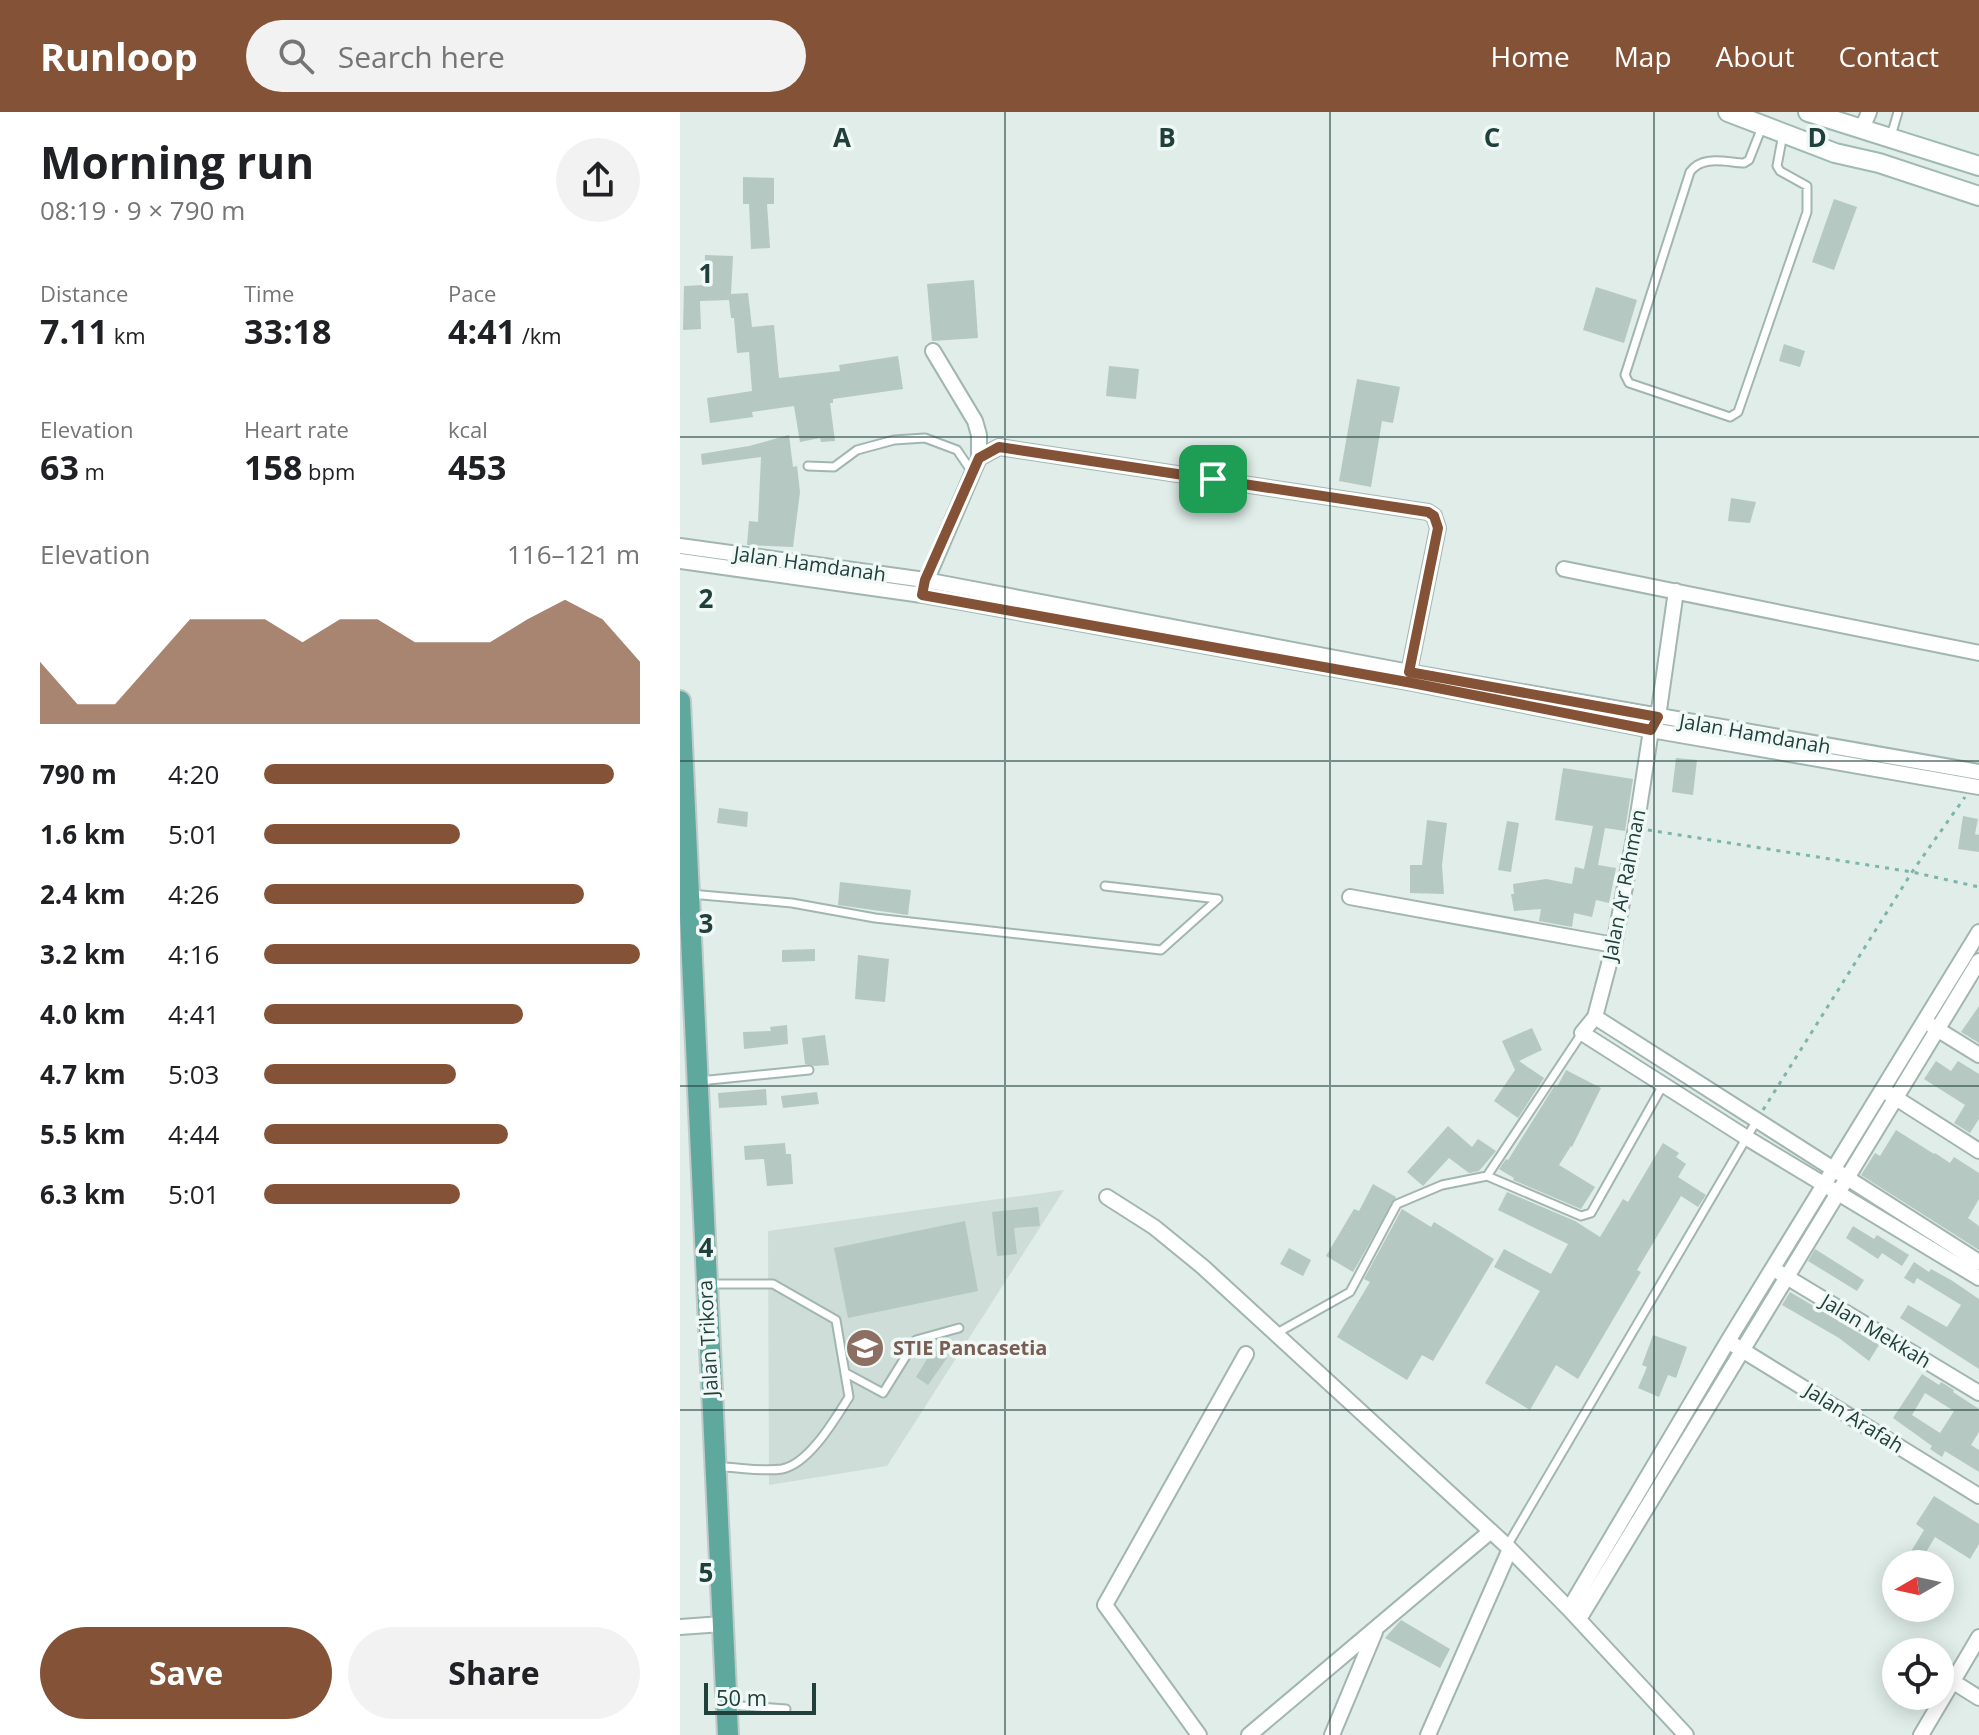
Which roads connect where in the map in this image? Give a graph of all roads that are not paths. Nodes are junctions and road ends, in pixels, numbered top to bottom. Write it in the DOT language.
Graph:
graph roads {
  1 [pos="1728,112"];
  2 [pos="1808,112"];
  3 [pos="1898,112"];
  4 [pos="1865,120"];
  5 [pos="1763,125"];
  6 [pos="1783,134"];
  7 [pos="1890,138"];
  8 [pos="1979,166"];
  9 [pos="1979,196"];
  10 [pos="933,351"];
  11 [pos="979,458"];
  12 [pos="808,466"];
  13 [pos="972,472"];
  14 [pos="680,546"];
  15 [pos="680,561"];
  16 [pos="1564,569"];
  17 [pos="923,587"];
  18 [pos="1676,591"];
  19 [pos="1979,653"];
  20 [pos="1409,672"];
  21 [pos="680,701"];
  22 [pos="1654,723"];
  23 [pos="1977,782"];
  24 [pos="1105,886"];
  25 [pos="688,894"];
  26 [pos="1350,897"];
  27 [pos="1979,932"];
  28 [pos="1614,945"];
  29 [pos="1979,961"];
  30 [pos="1595,1017"];
  31 [pos="1932,1026"];
  32 [pos="1582,1033"];
  33 [pos="1979,1055"];
  34 [pos="809,1070"];
  35 [pos="697,1081"];
  36 [pos="1663,1085"];
  37 [pos="1706,1088"];
  38 [pos="1889,1094"];
  39 [pos="1698,1107"];
  40 [pos="1757,1120"];
  41 [pos="1747,1138"];
  42 [pos="1979,1151"];
  43 [pos="1841,1175"];
  44 [pos="1487,1176"];
  45 [pos="1825,1184"];
  46 [pos="1838,1193"];
  47 [pos="1107,1197"];
  48 [pos="1979,1262"];
  49 [pos="1779,1273"];
  50 [pos="1979,1278"];
  51 [pos="706,1284"];
  52 [pos="959,1328"];
  53 [pos="1277,1333"];
  54 [pos="1728,1341"];
  55 [pos="1742,1350"];
  56 [pos="1246,1354"];
  57 [pos="846,1373"];
  58 [pos="1979,1393"];
  59 [pos="715,1467"];
  60 [pos="1979,1496"];
  61 [pos="1491,1531"];
  62 [pos="1509,1548"];
  63 [pos="1574,1614"];
  64 [pos="722,1624"];
  65 [pos="680,1627"];
  66 [pos="1377,1627"];
  67 [pos="1979,1637"];
  68 [pos="1954,1678"];
  69 [pos="1954,1682"];
  70 [pos="1979,1698"];
  71 [pos="726,1705"];
  72 [pos="786,1709"];
  73 [pos="1935,1710"];
  74 [pos="728,1735"];
  75 [pos="1199,1735"];
  76 [pos="1249,1735"];
  77 [pos="1332,1735"];
  78 [pos="1428,1735"];
  79 [pos="1686,1735"];
  80 [pos="1921,1735"];
  1 -- 5 [label="street"];
  2 -- 4 [label="street"];
  3 -- 7 [label="lane"];
  4 -- 7 [label="street"];
  5 -- 6 [label="street"];
  5 -- 6 [label="lane"];
  6 -- 9 [label="street"];
  7 -- 8 [label="street"];
  10 -- 11 [label="street"];
  11 -- 13 [label="street"];
  11 -- 20 [label="street"];
  12 -- 13 [label="lane"];
  13 -- 17 [label="street"];
  14 -- 17 [label="street, Jalan Hamdanah"];
  15 -- 17 [label="street, Jalan Hamdanah"];
  16 -- 18 [label="street"];
  17 -- 20 [label="street, Jalan Hamdanah"];
  17 -- 22 [label="street, Jalan Hamdanah"];
  18 -- 19 [label="street"];
  18 -- 22 [label="street, Jalan Ar Rahman"];
  20 -- 22 [label="street, Jalan Hamdanah"];
  21 -- 25 [label="main road, Jalan Trikora"];
  22 -- 23 [label="street, Jalan Hamdanah"];
  22 -- 28 [label="street, Jalan Ar Rahman"];
  24 -- 25 [label="lane"];
  25 -- 35 [label="main road, Jalan Trikora"];
  26 -- 28 [label="street"];
  27 -- 31 [label="street"];
  28 -- 30 [label="street, Jalan Ar Rahman"];
  29 -- 31 [label="street"];
  30 -- 32 [label="street, Jalan Ar Rahman"];
  30 -- 37 [label="street"];
  31 -- 33 [label="street"];
  31 -- 38 [label="street"];
  32 -- 36 [label="street"];
  32 -- 44 [label="lane"];
  34 -- 35 [label="lane"];
  35 -- 51 [label="main road, Jalan Trikora"];
  36 -- 39 [label="street"];
  36 -- 44 [label="lane"];
  37 -- 39 [label="street"];
  37 -- 40 [label="street"];
  38 -- 42 [label="street"];
  38 -- 43 [label="street"];
  39 -- 41 [label="street"];
  40 -- 41 [label="lane"];
  40 -- 43 [label="street"];
  41 -- 45 [label="street"];
  41 -- 62 [label="lane"];
  43 -- 45 [label="street"];
  43 -- 46 [label="street"];
  43 -- 48 [label="street"];
  44 -- 53 [label="lane"];
  45 -- 46 [label="street"];
  45 -- 49 [label="street"];
  46 -- 49 [label="street"];
  46 -- 50 [label="street"];
  47 -- 53 [label="street"];
  49 -- 54 [label="street"];
  49 -- 55 [label="street"];
  49 -- 58 [label="street, Jalan Mekkah"];
  51 -- 57 [label="lane"];
  51 -- 59 [label="main road, Jalan Trikora"];
  52 -- 57 [label="lane"];
  53 -- 61 [label="street"];
  54 -- 55 [label="street, Jalan Arafah"];
  54 -- 63 [label="street"];
  55 -- 60 [label="street, Jalan Arafah"];
  55 -- 63 [label="street"];
  56 -- 75 [label="street"];
  57 -- 59 [label="lane"];
  59 -- 64 [label="main road, Jalan Trikora"];
  61 -- 62 [label="street"];
  61 -- 66 [label="street"];
  62 -- 63 [label="street"];
  62 -- 78 [label="street"];
  63 -- 79 [label="street"];
  64 -- 65 [label="street"];
  64 -- 71 [label="main road, Jalan Trikora"];
  66 -- 76 [label="street"];
  66 -- 77 [label="street"];
  67 -- 68 [label="street"];
  69 -- 70 [label="street"];
  71 -- 72 [label="lane"];
  71 -- 74 [label="main road, Jalan Trikora"];
  73 -- 80 [label="street"];
}
